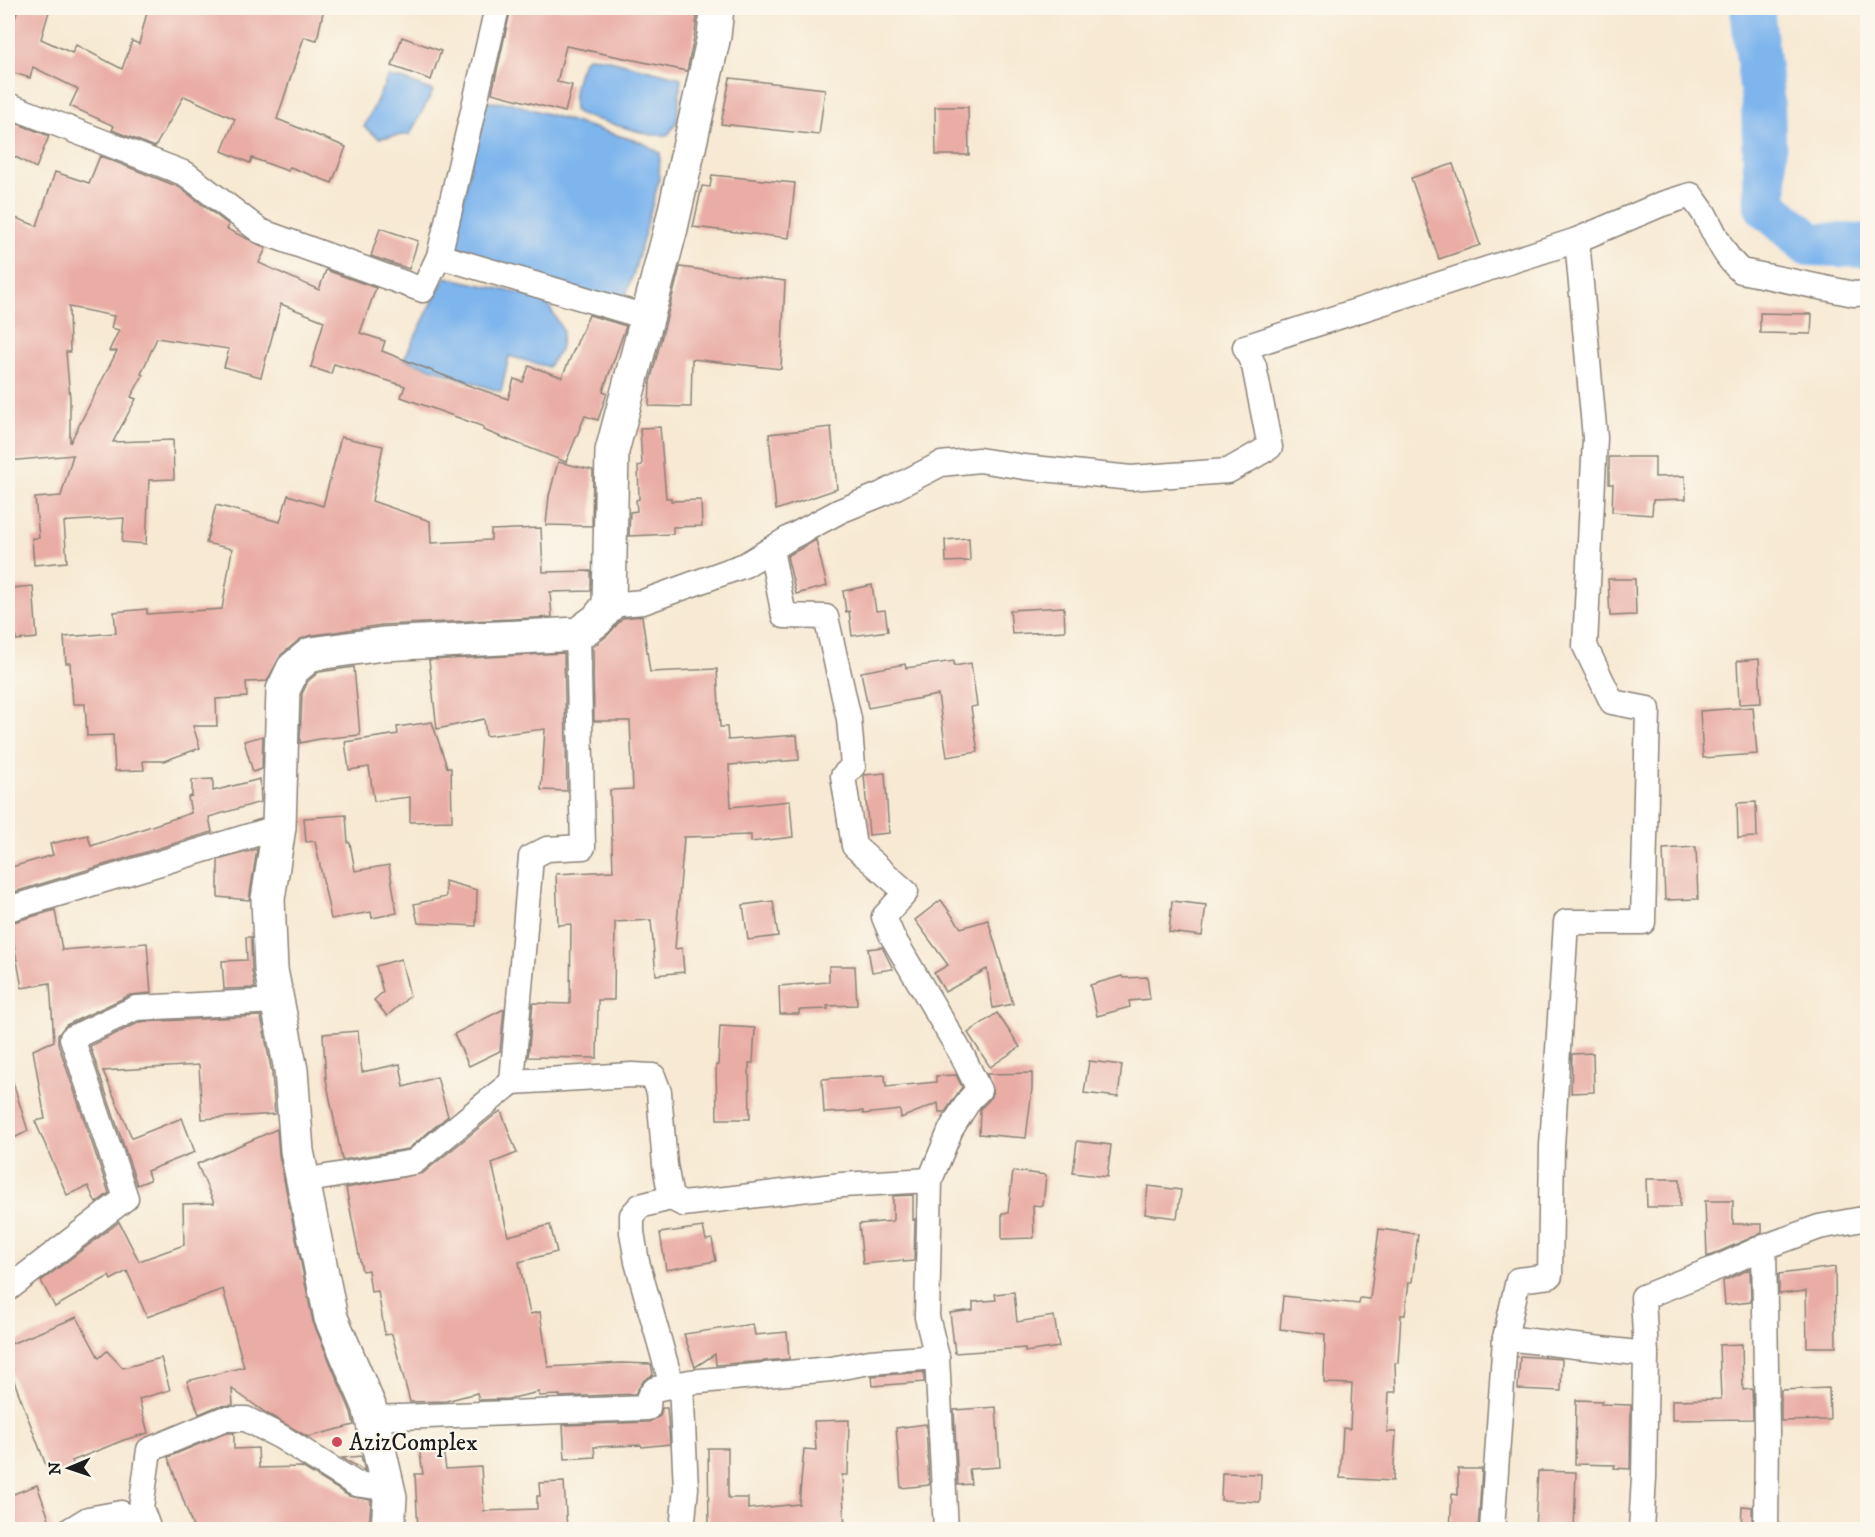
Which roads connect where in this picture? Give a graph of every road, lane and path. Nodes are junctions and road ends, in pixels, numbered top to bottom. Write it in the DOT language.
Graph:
graph roads {
  1 [pos="497,8"];
  2 [pos="717,8"];
  3 [pos="10,110"];
  4 [pos="1577,240"];
  5 [pos="439,256"];
  6 [pos="1868,293"];
  7 [pos="646,317"];
  8 [pos="771,549"];
  9 [pos="609,605"];
  10 [pos="578,634"];
  11 [pos="279,827"];
  12 [pos="8,909"];
  13 [pos="277,1001"];
  14 [pos="512,1082"];
  15 [pos="303,1180"];
  16 [pos="930,1180"];
  17 [pos="672,1198"];
  18 [pos="1868,1218"];
  19 [pos="1764,1247"];
  20 [pos="8,1289"];
  21 [pos="1505,1338"];
  22 [pos="1646,1354"];
  23 [pos="936,1357"];
  24 [pos="677,1385"];
  25 [pos="372,1419"];
  26 [pos="390,1497"];
  27 [pos="70,1530"];
  28 [pos="148,1530"];
  29 [pos="388,1530"];
  30 [pos="682,1530"];
  31 [pos="946,1530"];
  32 [pos="1492,1530"];
  33 [pos="1641,1530"];
  34 [pos="1766,1530"];
  1 -- 5 [label="street"];
  2 -- 7 [label="street"];
  3 -- 5 [label="street"];
  4 -- 6 [label="street"];
  4 -- 8 [label="street"];
  4 -- 21 [label="street"];
  5 -- 7 [label="street"];
  7 -- 9 [label="street"];
  8 -- 9 [label="street"];
  8 -- 16 [label="street"];
  9 -- 10 [label="street"];
  10 -- 11 [label="street"];
  10 -- 14 [label="street"];
  11 -- 12 [label="street"];
  11 -- 13 [label="street"];
  13 -- 15 [label="street"];
  13 -- 20 [label="street"];
  14 -- 15 [label="street"];
  14 -- 17 [label="street"];
  15 -- 25 [label="street"];
  16 -- 17 [label="street"];
  16 -- 23 [label="street"];
  17 -- 24 [label="street"];
  18 -- 19 [label="street"];
  19 -- 22 [label="street"];
  19 -- 34 [label="street"];
  21 -- 22 [label="street"];
  21 -- 32 [label="street"];
  22 -- 33 [label="street"];
  23 -- 24 [label="street"];
  23 -- 31 [label="street"];
  24 -- 25 [label="street"];
  24 -- 30 [label="street"];
  25 -- 26 [label="street"];
  26 -- 28 [label="street"];
  26 -- 29 [label="street"];
  27 -- 28 [label="street"];
}
